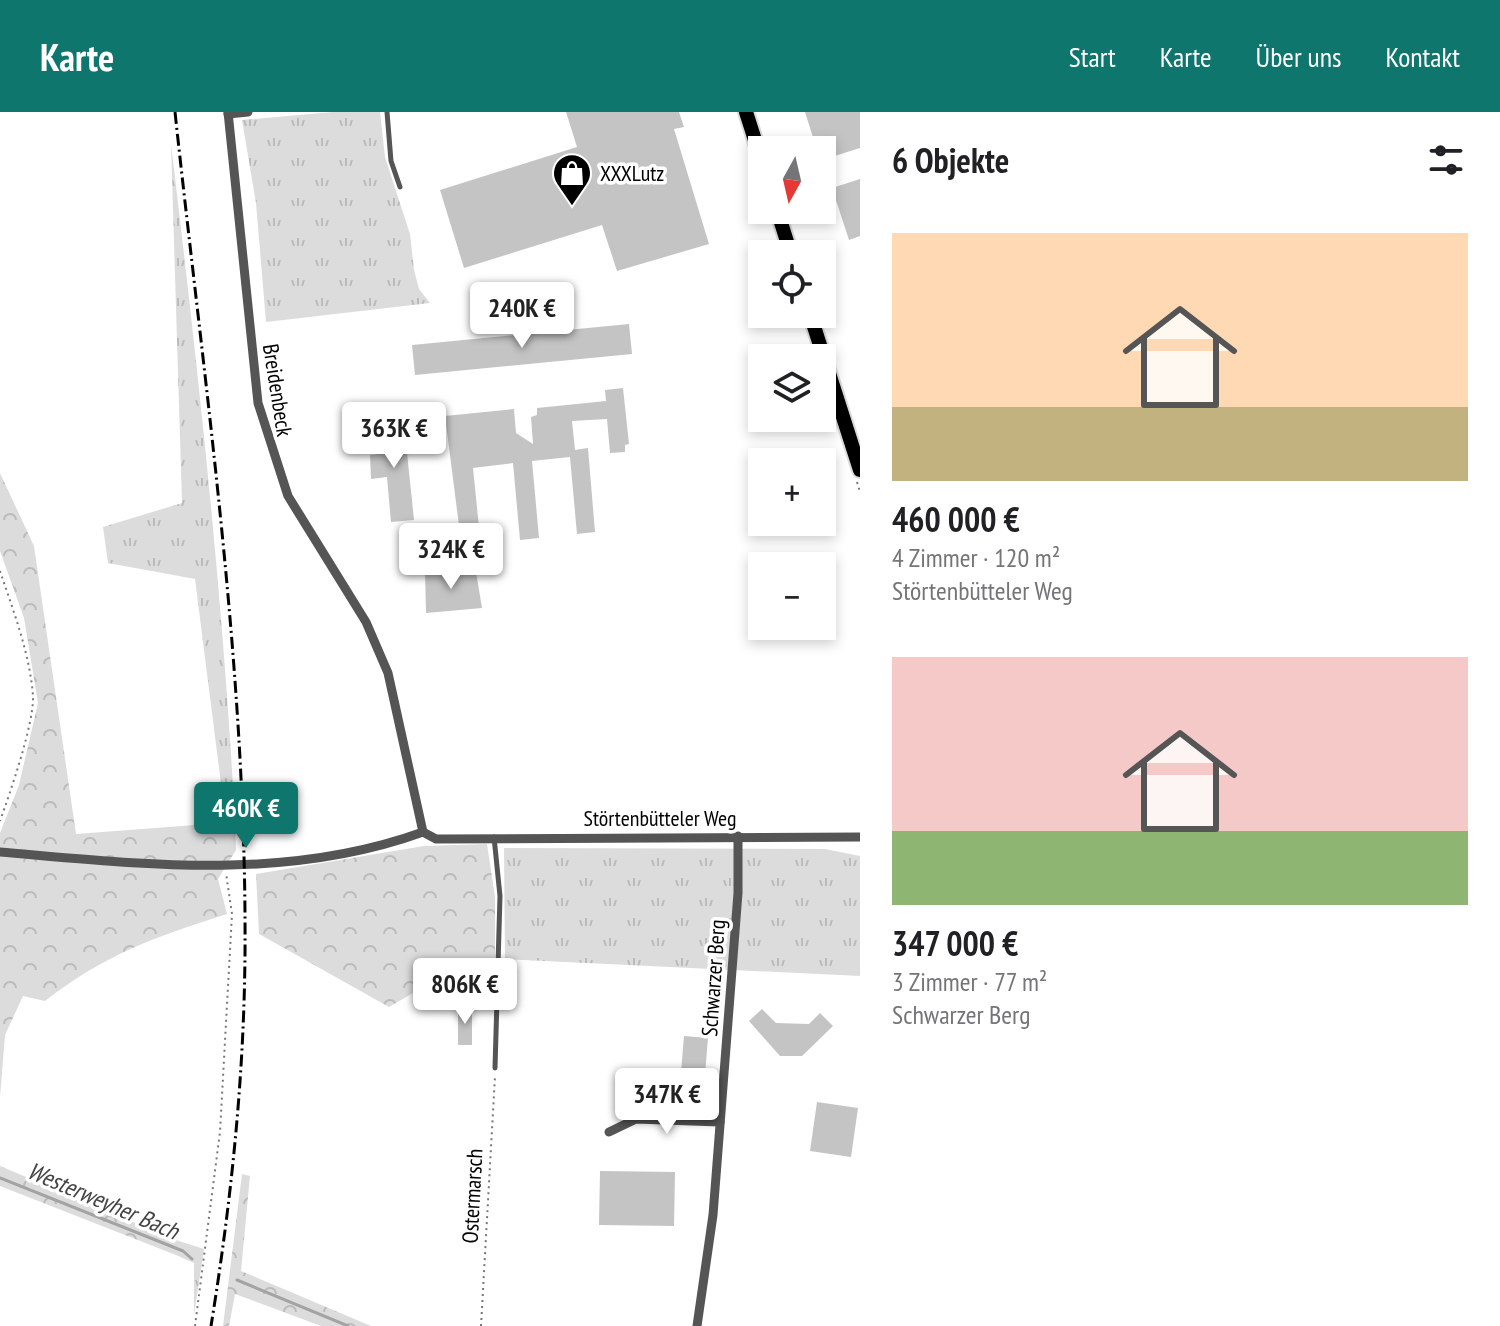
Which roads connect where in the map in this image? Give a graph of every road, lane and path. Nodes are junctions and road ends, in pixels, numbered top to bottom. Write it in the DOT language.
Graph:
graph roads {
  1 [pos="248,112"];
  2 [pos="387,112"];
  3 [pos="746,112"];
  4 [pos="228,113"];
  5 [pos="754,136"];
  6 [pos="400,187"];
  7 [pos="814,328"];
  8 [pos="860,470"];
  9 [pos="0,571"];
  10 [pos="0,821"];
  11 [pos="423,832"];
  12 [pos="494,836"];
  13 [pos="738,836"];
  14 [pos="860,839"];
  15 [pos="0,852"];
  16 [pos="226,868"];
  17 [pos="495,1068"];
  18 [pos="720,1122"];
  19 [pos="609,1132"];
  20 [pos="195,1326"];
  21 [pos="481,1326"];
  22 [pos="697,1326"];
  1 -- 4 [label="street"];
  2 -- 6 [label="lane"];
  3 -- 5 [label="main road"];
  4 -- 11 [label="street, Breidenbeck"];
  7 -- 8 [label="main road"];
  9 -- 10 [label="path"];
  11 -- 12 [label="street, Störtenbütteler Weg"];
  11 -- 16 [label="street, Störtenbütteler Weg"];
  12 -- 13 [label="street, Störtenbütteler Weg"];
  12 -- 17 [label="lane"];
  13 -- 14 [label="street, Störtenbütteler Weg"];
  13 -- 18 [label="street, Schwarzer Berg"];
  15 -- 16 [label="street, Störtenbütteler Weg"];
  16 -- 20 [label="path"];
  17 -- 21 [label="path, Ostermarsch"];
  18 -- 19 [label="street"];
  18 -- 22 [label="street, Schwarzer Berg"];
}
